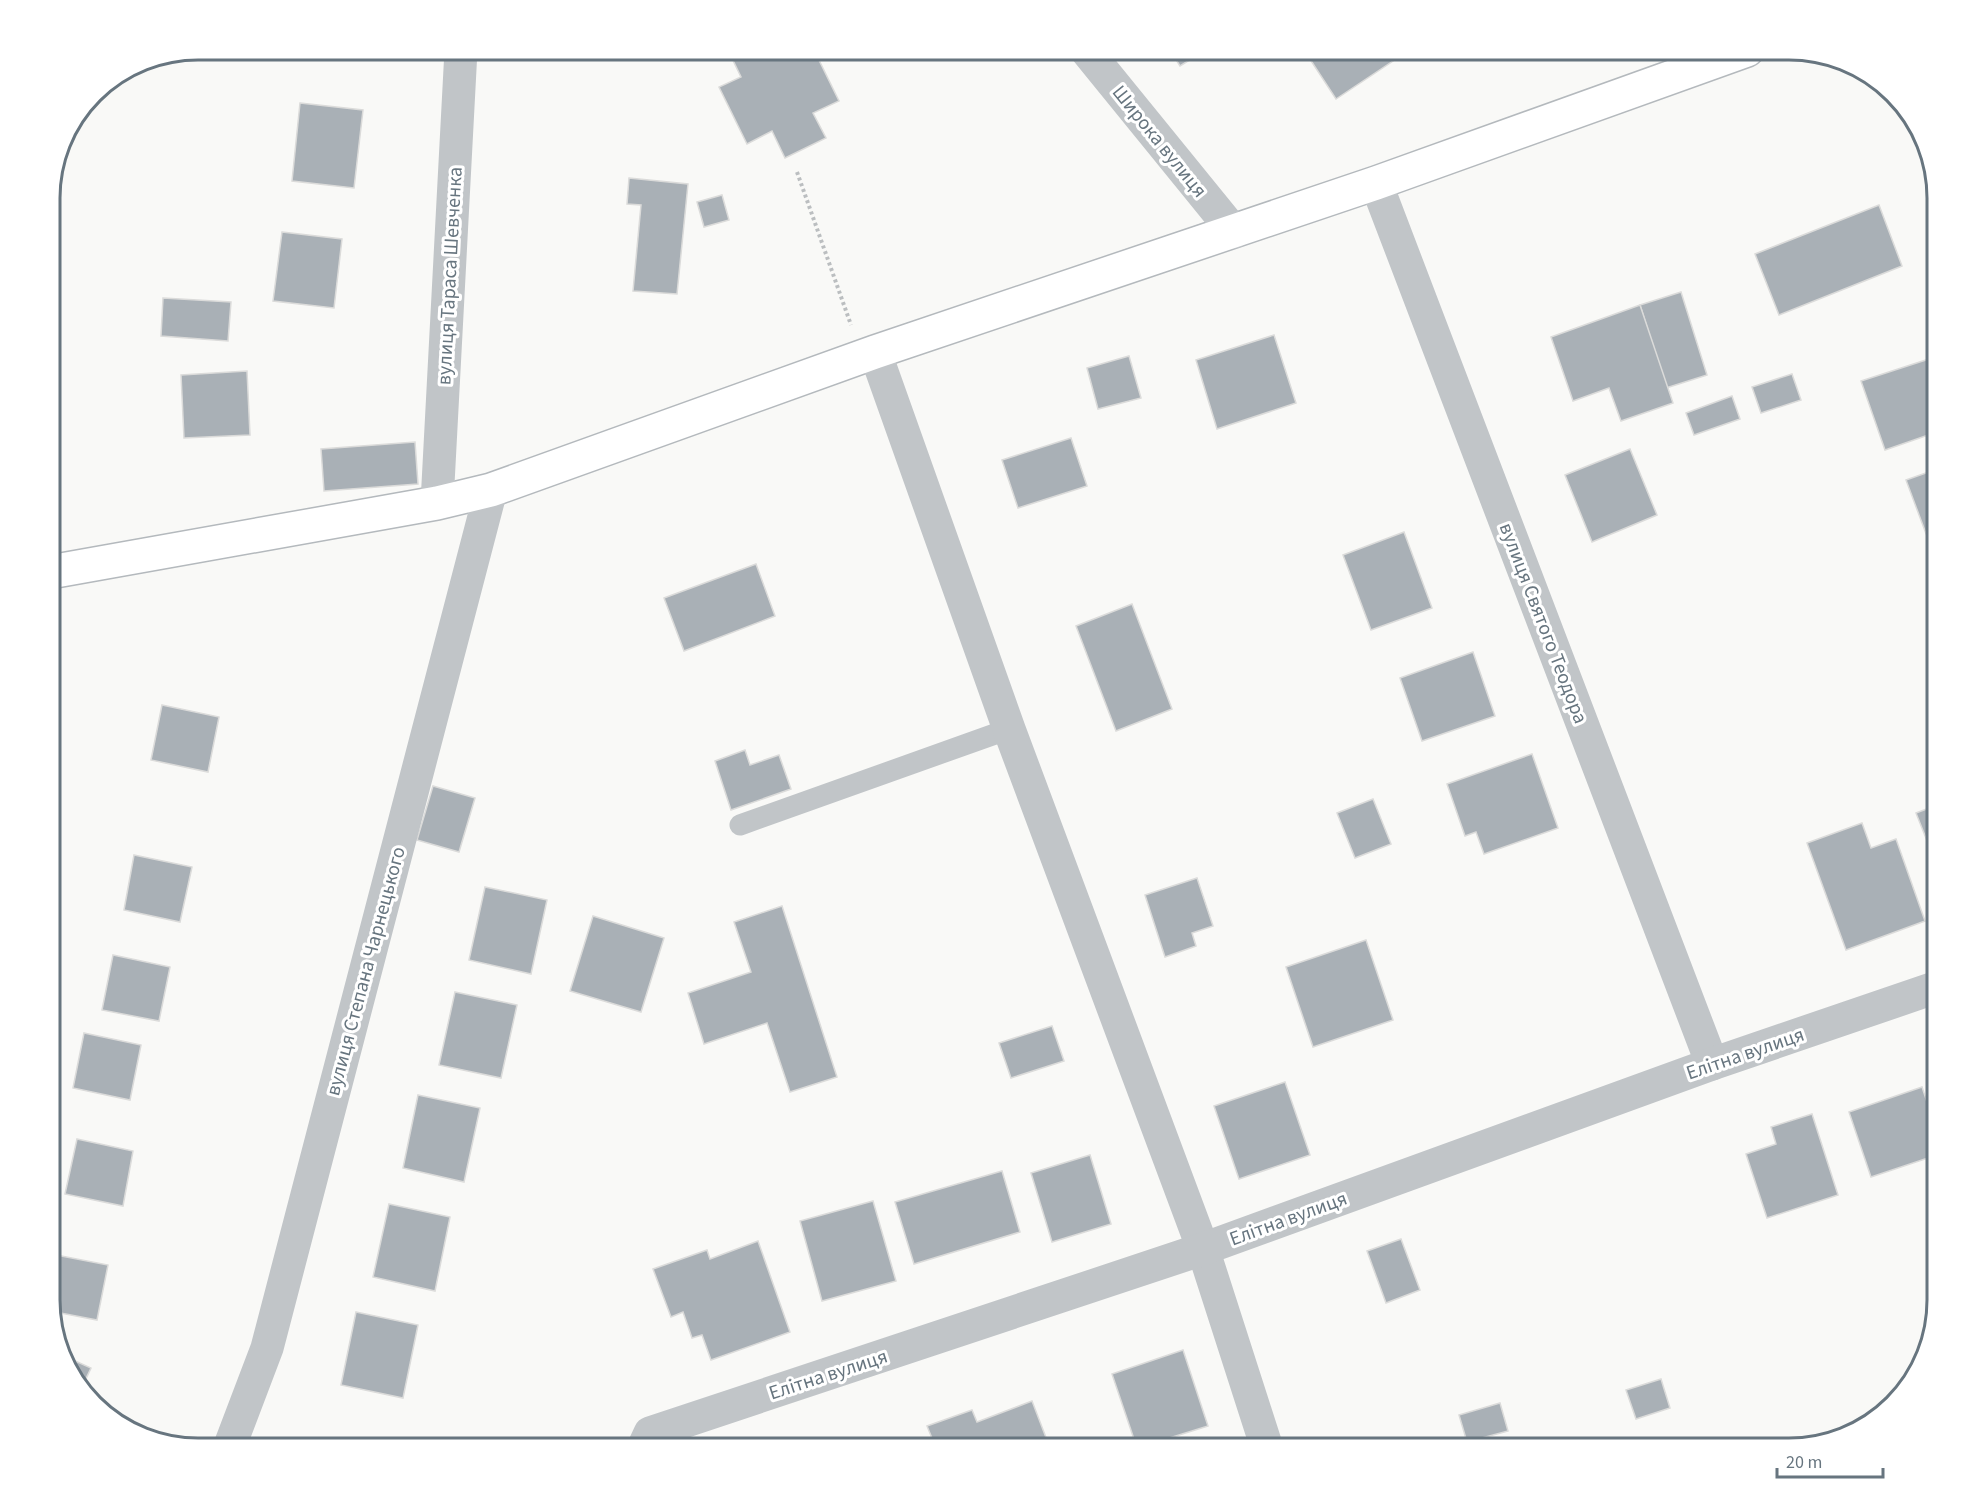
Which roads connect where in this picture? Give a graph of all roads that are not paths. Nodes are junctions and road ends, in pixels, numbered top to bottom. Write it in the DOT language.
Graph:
graph roads {
  1 [pos="460,60"];
  2 [pos="1094,60"];
  3 [pos="1719,60"];
  4 [pos="1376,183"];
  5 [pos="1234,232"];
  6 [pos="868,355"];
  7 [pos="491,490"];
  8 [pos="437,503"];
  9 [pos="60,570"];
  10 [pos="1009,729"];
  11 [pos="740,825"];
  12 [pos="1927,991"];
  13 [pos="1712,1064"];
  14 [pos="1203,1249"];
  15 [pos="233,1438"];
  16 [pos="648,1438"];
  17 [pos="1263,1438"];
  1 -- 8 [label="street, вулиця Тараса Шевченка"];
  2 -- 5 [label="street, Широка вулиця"];
  3 -- 4 [label="street"];
  4 -- 5 [label="street"];
  4 -- 13 [label="street, вулиця Святого Теодора"];
  5 -- 6 [label="street"];
  6 -- 7 [label="street"];
  6 -- 10 [label="street"];
  7 -- 8 [label="street"];
  7 -- 15 [label="street, вулиця Степана Чарнецького"];
  8 -- 9 [label="street"];
  10 -- 11 [label="lane"];
  10 -- 14 [label="street"];
  12 -- 13 [label="street, Елітна вулиця"];
  13 -- 14 [label="street, Елітна вулиця"];
  14 -- 16 [label="street, Елітна вулиця"];
  14 -- 17 [label="street"];
}
